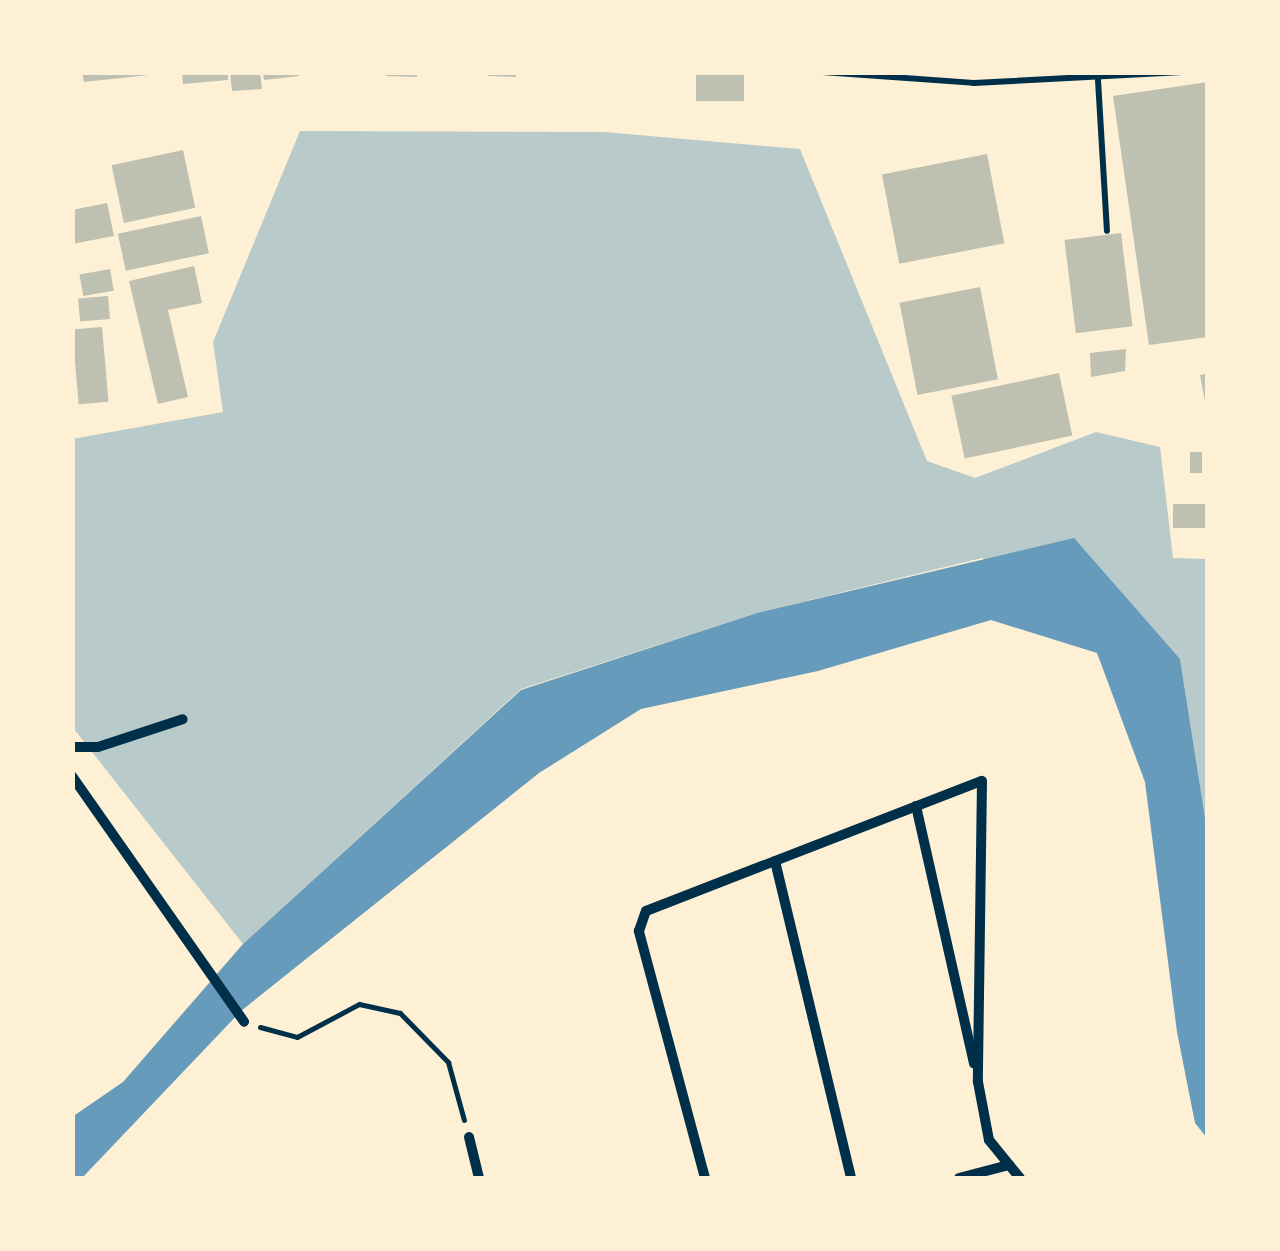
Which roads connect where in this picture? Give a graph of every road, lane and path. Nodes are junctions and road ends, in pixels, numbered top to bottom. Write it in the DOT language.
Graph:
graph roads {
  1 [pos="822,72"];
  2 [pos="1183,72"];
  3 [pos="1098,80"];
  4 [pos="1107,231"];
  5 [pos="183,719"];
  6 [pos="72,747"];
  7 [pos="72,776"];
  8 [pos="916,806"];
  9 [pos="775,862"];
  10 [pos="244,1022"];
  11 [pos="978,1082"];
  12 [pos="470,1137"];
  13 [pos="1009,1165"];
  14 [pos="479,1178"];
  15 [pos="705,1178"];
  16 [pos="851,1178"];
  17 [pos="959,1178"];
  18 [pos="1020,1178"];
  1 -- 3 [label="lane"];
  2 -- 3 [label="lane"];
  3 -- 4 [label="lane"];
  5 -- 6 [label="street"];
  7 -- 10 [label="street"];
  8 -- 9 [label="street"];
  8 -- 11 [label="street"];
  8 -- 11 [label="street"];
  9 -- 15 [label="street"];
  9 -- 16 [label="street"];
  10 -- 12 [label="path"];
  11 -- 13 [label="street"];
  12 -- 14 [label="street"];
  13 -- 17 [label="street"];
  13 -- 18 [label="street"];
}
